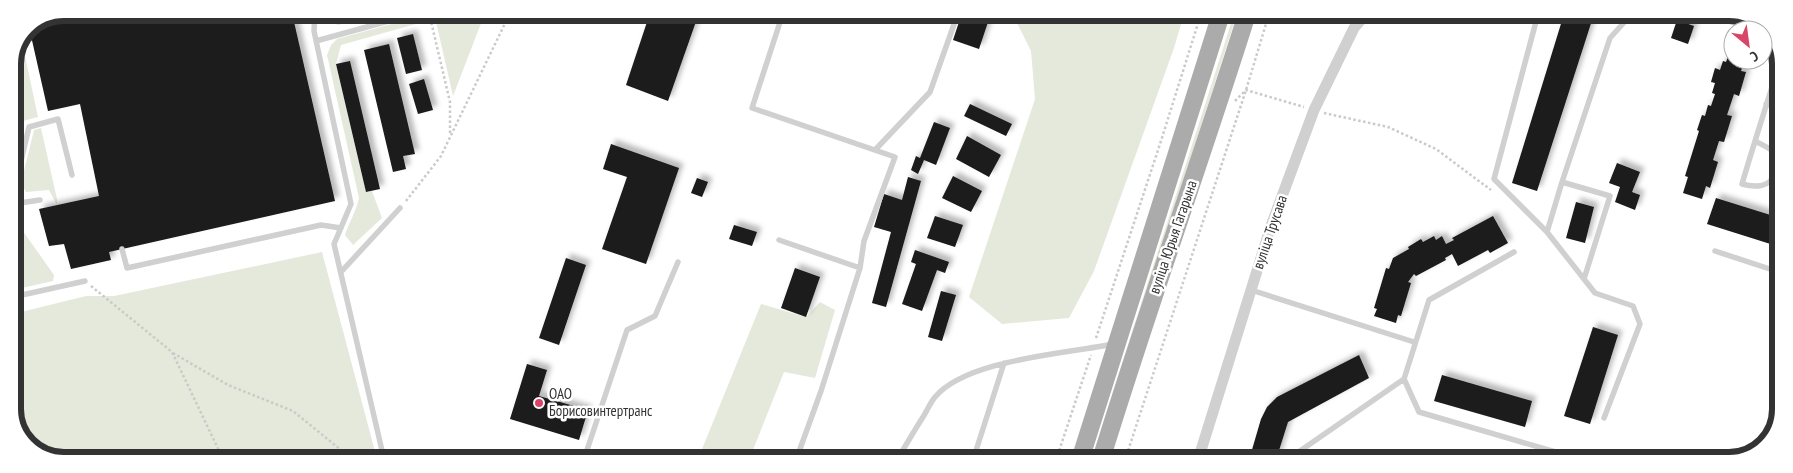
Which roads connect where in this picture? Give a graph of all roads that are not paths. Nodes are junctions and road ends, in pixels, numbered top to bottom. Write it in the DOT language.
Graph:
graph roads {
  1 [pos="315,21"];
  2 [pos="388,21"];
  3 [pos="780,21"];
  4 [pos="955,21"];
  5 [pos="1219,21"];
  6 [pos="1245,21"];
  7 [pos="1360,21"];
  8 [pos="1536,21"];
  9 [pos="1625,21"];
  10 [pos="316,41"];
  11 [pos="1772,86"];
  12 [pos="1766,104"];
  13 [pos="1772,105"];
  14 [pos="1755,142"];
  15 [pos="875,150"];
  16 [pos="1772,151"];
  17 [pos="21,159"];
  18 [pos="72,175"];
  19 [pos="1772,180"];
  20 [pos="1562,182"];
  21 [pos="40,200"];
  22 [pos="21,203"];
  23 [pos="400,208"];
  24 [pos="341,228"];
  25 [pos="1547,232"];
  26 [pos="779,240"];
  27 [pos="122,249"];
  28 [pos="1715,251"];
  29 [pos="1514,252"];
  30 [pos="678,262"];
  31 [pos="860,268"];
  32 [pos="1772,269"];
  33 [pos="341,272"];
  34 [pos="1584,279"];
  35 [pos="85,281"];
  36 [pos="1251,290"];
  37 [pos="21,295"];
  38 [pos="1414,342"];
  39 [pos="1117,343"];
  40 [pos="1004,363"];
  41 [pos="1404,380"];
  42 [pos="1604,418"];
  43 [pos="382,452"];
  44 [pos="586,452"];
  45 [pos="799,452"];
  46 [pos="902,452"];
  47 [pos="976,452"];
  48 [pos="1083,452"];
  49 [pos="1103,452"];
  50 [pos="1200,452"];
  51 [pos="1298,452"];
  52 [pos="1559,452"];
  1 -- 10 [label="lane"];
  2 -- 10 [label="lane"];
  3 -- 15 [label="lane"];
  4 -- 15 [label="lane"];
  5 -- 39 [label="main road, вуліца Юрыя Гагарына"];
  6 -- 49 [label="main road, вуліца Юрыя Гагарына"];
  7 -- 36 [label="street, вуліца Трусава"];
  8 -- 25 [label="lane"];
  9 -- 20 [label="lane"];
  10 -- 24 [label="lane"];
  11 -- 12 [label="lane"];
  12 -- 13 [label="lane"];
  12 -- 14 [label="lane"];
  14 -- 16 [label="lane"];
  14 -- 19 [label="lane"];
  15 -- 31 [label="lane"];
  17 -- 18 [label="lane"];
  20 -- 25 [label="lane"];
  20 -- 34 [label="lane"];
  21 -- 22 [label="lane"];
  23 -- 33 [label="lane"];
  24 -- 27 [label="lane"];
  24 -- 33 [label="lane"];
  25 -- 34 [label="lane"];
  26 -- 31 [label="lane"];
  28 -- 32 [label="lane"];
  29 -- 38 [label="lane"];
  30 -- 44 [label="lane"];
  31 -- 45 [label="lane"];
  33 -- 43 [label="lane"];
  34 -- 42 [label="lane"];
  35 -- 37 [label="lane"];
  36 -- 38 [label="lane"];
  36 -- 50 [label="street, вуліца Трусава"];
  38 -- 41 [label="lane"];
  39 -- 40 [label="lane"];
  39 -- 48 [label="main road, вуліца Юрыя Гагарына"];
  40 -- 46 [label="lane"];
  40 -- 47 [label="lane"];
  41 -- 51 [label="lane"];
  41 -- 52 [label="lane"];
}
